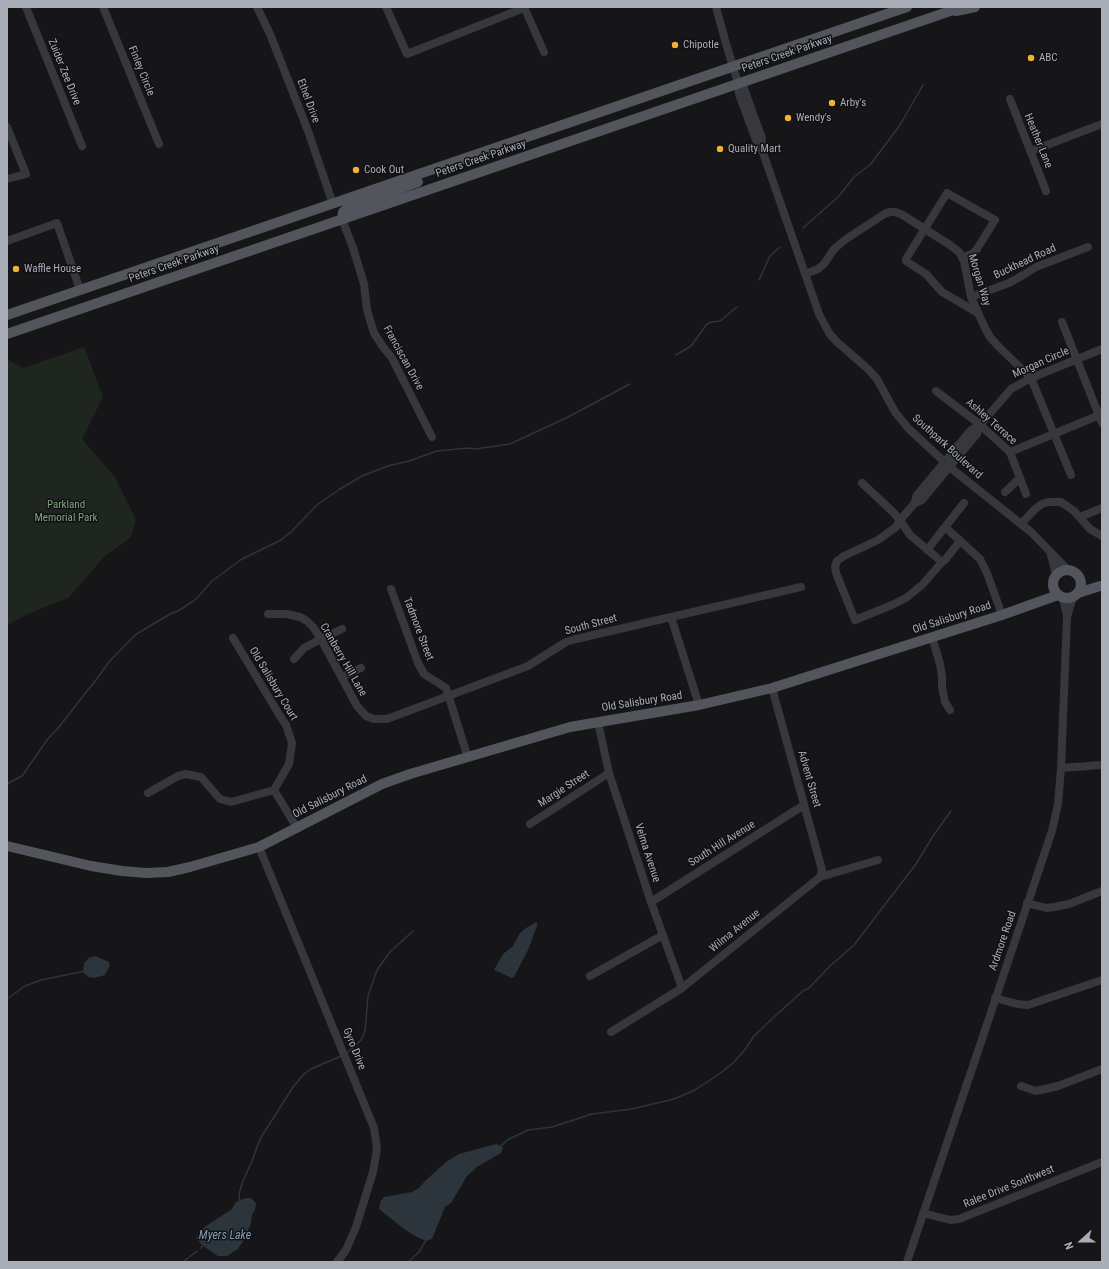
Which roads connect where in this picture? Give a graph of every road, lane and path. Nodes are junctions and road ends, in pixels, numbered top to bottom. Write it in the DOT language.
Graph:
graph roads {
  1 [pos="26,7"];
  2 [pos="103,7"];
  3 [pos="257,7"];
  4 [pos="386,7"];
  5 [pos="716,7"];
  6 [pos="907,7"];
  7 [pos="962,7"];
  8 [pos="975,7"];
  9 [pos="524,8"];
  10 [pos="946,12"];
  11 [pos="544,52"];
  12 [pos="733,66"];
  13 [pos="738,83"];
  14 [pos="1010,99"];
  15 [pos="1102,124"];
  16 [pos="7,127"];
  17 [pos="159,144"];
  18 [pos="82,146"];
  19 [pos="1030,151"];
  20 [pos="439,168"];
  21 [pos="7,179"];
  22 [pos="1046,191"];
  23 [pos="333,204"];
  24 [pos="342,219"];
  25 [pos="925,228"];
  26 [pos="7,241"];
  27 [pos="262,247"];
  28 [pos="1088,247"];
  29 [pos="962,257"];
  30 [pos="805,274"];
  31 [pos="80,290"];
  32 [pos="971,297"];
  33 [pos="978,313"];
  34 [pos="7,315"];
  35 [pos="1062,322"];
  36 [pos="7,334"];
  37 [pos="1102,349"];
  38 [pos="1076,359"];
  39 [pos="1031,378"];
  40 [pos="936,391"];
  41 [pos="1101,418"];
  42 [pos="980,425"];
  43 [pos="1054,434"];
  44 [pos="432,437"];
  45 [pos="1010,452"];
  46 [pos="947,464"];
  47 [pos="1071,475"];
  48 [pos="1020,478"];
  49 [pos="862,483"];
  50 [pos="1006,492"];
  51 [pos="1026,494"];
  52 [pos="964,503"];
  53 [pos="1101,510"];
  54 [pos="1080,517"];
  55 [pos="900,520"];
  56 [pos="1021,524"];
  57 [pos="945,527"];
  58 [pos="1102,536"];
  59 [pos="960,541"];
  60 [pos="927,550"];
  61 [pos="1051,554"];
  62 [pos="941,562"];
  63 [pos="1068,570"];
  64 [pos="1056,574"];
  65 [pos="1081,580"];
  66 [pos="1101,586"];
  67 [pos="802,587"];
  68 [pos="392,589"];
  69 [pos="1065,594"];
  70 [pos="268,614"];
  71 [pos="1002,615"];
  72 [pos="671,617"];
  73 [pos="342,629"];
  74 [pos="233,638"];
  75 [pos="932,638"];
  76 [pos="321,639"];
  77 [pos="294,659"];
  78 [pos="361,668"];
  79 [pos="342,678"];
  80 [pos="772,688"];
  81 [pos="449,696"];
  82 [pos="699,705"];
  83 [pos="950,710"];
  84 [pos="374,719"];
  85 [pos="598,722"];
  86 [pos="468,758"];
  87 [pos="1102,764"];
  88 [pos="1061,768"];
  89 [pos="609,773"];
  90 [pos="274,790"];
  91 [pos="148,793"];
  92 [pos="804,805"];
  93 [pos="530,824"];
  94 [pos="297,828"];
  95 [pos="7,846"];
  96 [pos="259,847"];
  97 [pos="878,860"];
  98 [pos="820,877"];
  99 [pos="1102,891"];
  100 [pos="651,902"];
  101 [pos="1027,903"];
  102 [pos="663,935"];
  103 [pos="590,976"];
  104 [pos="1102,980"];
  105 [pos="682,988"];
  106 [pos="995,998"];
  107 [pos="611,1032"];
  108 [pos="1102,1069"];
  109 [pos="1021,1086"];
  110 [pos="1102,1162"];
  111 [pos="923,1213"];
  112 [pos="337,1262"];
  113 [pos="907,1262"];
  1 -- 18 [label="street, Zuider Zee Drive"];
  2 -- 17 [label="street, Finley Circle"];
  3 -- 23 [label="street, Ethel Drive"];
  4 -- 9 [label="street"];
  5 -- 12 [label="street, Southpark Boulevard"];
  6 -- 12 [label="main road, Peters Creek Parkway"];
  7 -- 10 [label="main road, Peters Creek Parkway"];
  8 -- 10 [label="main road"];
  9 -- 11 [label="street"];
  10 -- 13 [label="main road, Peters Creek Parkway"];
  12 -- 13 [label="street, Southpark Boulevard"];
  12 -- 20 [label="main road, Peters Creek Parkway"];
  13 -- 24 [label="main road, Peters Creek Parkway"];
  13 -- 30 [label="street, Southpark Boulevard"];
  14 -- 19 [label="street, Heather Lane"];
  15 -- 19 [label="street"];
  16 -- 21 [label="street"];
  19 -- 22 [label="street, Heather Lane"];
  20 -- 23 [label="main road, Peters Creek Parkway"];
  20 -- 24 [label="main road"];
  23 -- 27 [label="main road"];
  23 -- 31 [label="main road, Peters Creek Parkway"];
  24 -- 27 [label="main road, Peters Creek Parkway"];
  24 -- 44 [label="street, Franciscan Drive"];
  25 -- 29 [label="street, Morgan Way"];
  25 -- 29 [label="street"];
  25 -- 30 [label="street, Morgan Way"];
  25 -- 33 [label="street"];
  26 -- 31 [label="street"];
  27 -- 36 [label="main road, Peters Creek Parkway"];
  28 -- 32 [label="street, Buckhead Road"];
  29 -- 32 [label="street, Morgan Way"];
  30 -- 46 [label="street, Southpark Boulevard"];
  31 -- 34 [label="main road, Peters Creek Parkway"];
  32 -- 33 [label="street, Morgan Way"];
  33 -- 39 [label="street, Morgan Way"];
  35 -- 38 [label="street"];
  37 -- 38 [label="street, Morgan Circle"];
  38 -- 39 [label="street, Morgan Circle"];
  38 -- 41 [label="street"];
  39 -- 42 [label="street, Morgan Circle"];
  39 -- 43 [label="street, Morgan Way"];
  40 -- 42 [label="street, Ashley Terrace"];
  41 -- 43 [label="street"];
  42 -- 45 [label="street, Ashley Terrace"];
  42 -- 46 [label="street, Morgan Circle"];
  43 -- 45 [label="street"];
  43 -- 47 [label="street, Morgan Way"];
  45 -- 48 [label="street, Ashley Terrace"];
  46 -- 55 [label="street, Morgan Circle"];
  46 -- 56 [label="street, Southpark Boulevard"];
  48 -- 50 [label="street"];
  48 -- 51 [label="street, Ashley Terrace"];
  49 -- 55 [label="street"];
  52 -- 57 [label="street"];
  53 -- 54 [label="street"];
  54 -- 56 [label="street"];
  54 -- 58 [label="street"];
  55 -- 60 [label="street"];
  55 -- 62 [label="street, Morgan Circle"];
  56 -- 61 [label="street, Southpark Boulevard"];
  57 -- 59 [label="street"];
  57 -- 60 [label="street"];
  59 -- 62 [label="street"];
  59 -- 71 [label="street"];
  60 -- 62 [label="street"];
  61 -- 63 [label="street, Southpark Boulevard"];
  61 -- 64 [label="street, Southpark Boulevard"];
  63 -- 64 [label="main road"];
  63 -- 65 [label="main road, Old Salisbury Road"];
  64 -- 69 [label="main road"];
  65 -- 66 [label="main road, Old Salisbury Road"];
  65 -- 69 [label="main road"];
  66 -- 69 [label="main road, Old Salisbury Road"];
  67 -- 72 [label="street, South Street"];
  68 -- 81 [label="street, Tadmore Street"];
  69 -- 71 [label="main road, Old Salisbury Road"];
  69 -- 88 [label="street, Ardmore Road"];
  70 -- 76 [label="street, Cranberry Hill Lane"];
  71 -- 75 [label="main road, Old Salisbury Road"];
  72 -- 81 [label="street, South Street"];
  72 -- 82 [label="street"];
  73 -- 76 [label="street"];
  74 -- 90 [label="street, Old Salisbury Court"];
  75 -- 80 [label="main road, Old Salisbury Road"];
  75 -- 83 [label="street"];
  76 -- 77 [label="street"];
  76 -- 79 [label="street, Cranberry Hill Lane"];
  78 -- 79 [label="street"];
  79 -- 84 [label="street, Cranberry Hill Lane"];
  80 -- 82 [label="main road, Old Salisbury Road"];
  80 -- 92 [label="street, Advent Street"];
  81 -- 84 [label="street, South Street"];
  81 -- 86 [label="street, Tadmore Street"];
  82 -- 85 [label="main road, Old Salisbury Road"];
  85 -- 86 [label="main road, Old Salisbury Road"];
  85 -- 89 [label="street, Velma Avenue"];
  86 -- 94 [label="main road, Old Salisbury Road"];
  87 -- 88 [label="street"];
  88 -- 101 [label="street, Ardmore Road"];
  89 -- 93 [label="street, Margie Street"];
  89 -- 100 [label="street, Velma Avenue"];
  90 -- 91 [label="street"];
  90 -- 94 [label="street"];
  92 -- 98 [label="street, Advent Street"];
  92 -- 100 [label="street, South Hill Avenue"];
  94 -- 96 [label="main road, Old Salisbury Road"];
  95 -- 96 [label="main road, Old Salisbury Road"];
  96 -- 112 [label="street, Gyro Drive"];
  97 -- 98 [label="street, Wilma Avenue"];
  98 -- 105 [label="street, Wilma Avenue"];
  99 -- 101 [label="street"];
  100 -- 102 [label="street, Velma Avenue"];
  101 -- 106 [label="street, Ardmore Road"];
  102 -- 103 [label="street"];
  102 -- 105 [label="street, Velma Avenue"];
  104 -- 106 [label="street"];
  105 -- 107 [label="street, Wilma Avenue"];
  106 -- 111 [label="street, Ardmore Road"];
  108 -- 109 [label="street"];
  110 -- 111 [label="street, Ralee Drive Southwest"];
  111 -- 113 [label="street, Ardmore Road"];
}
